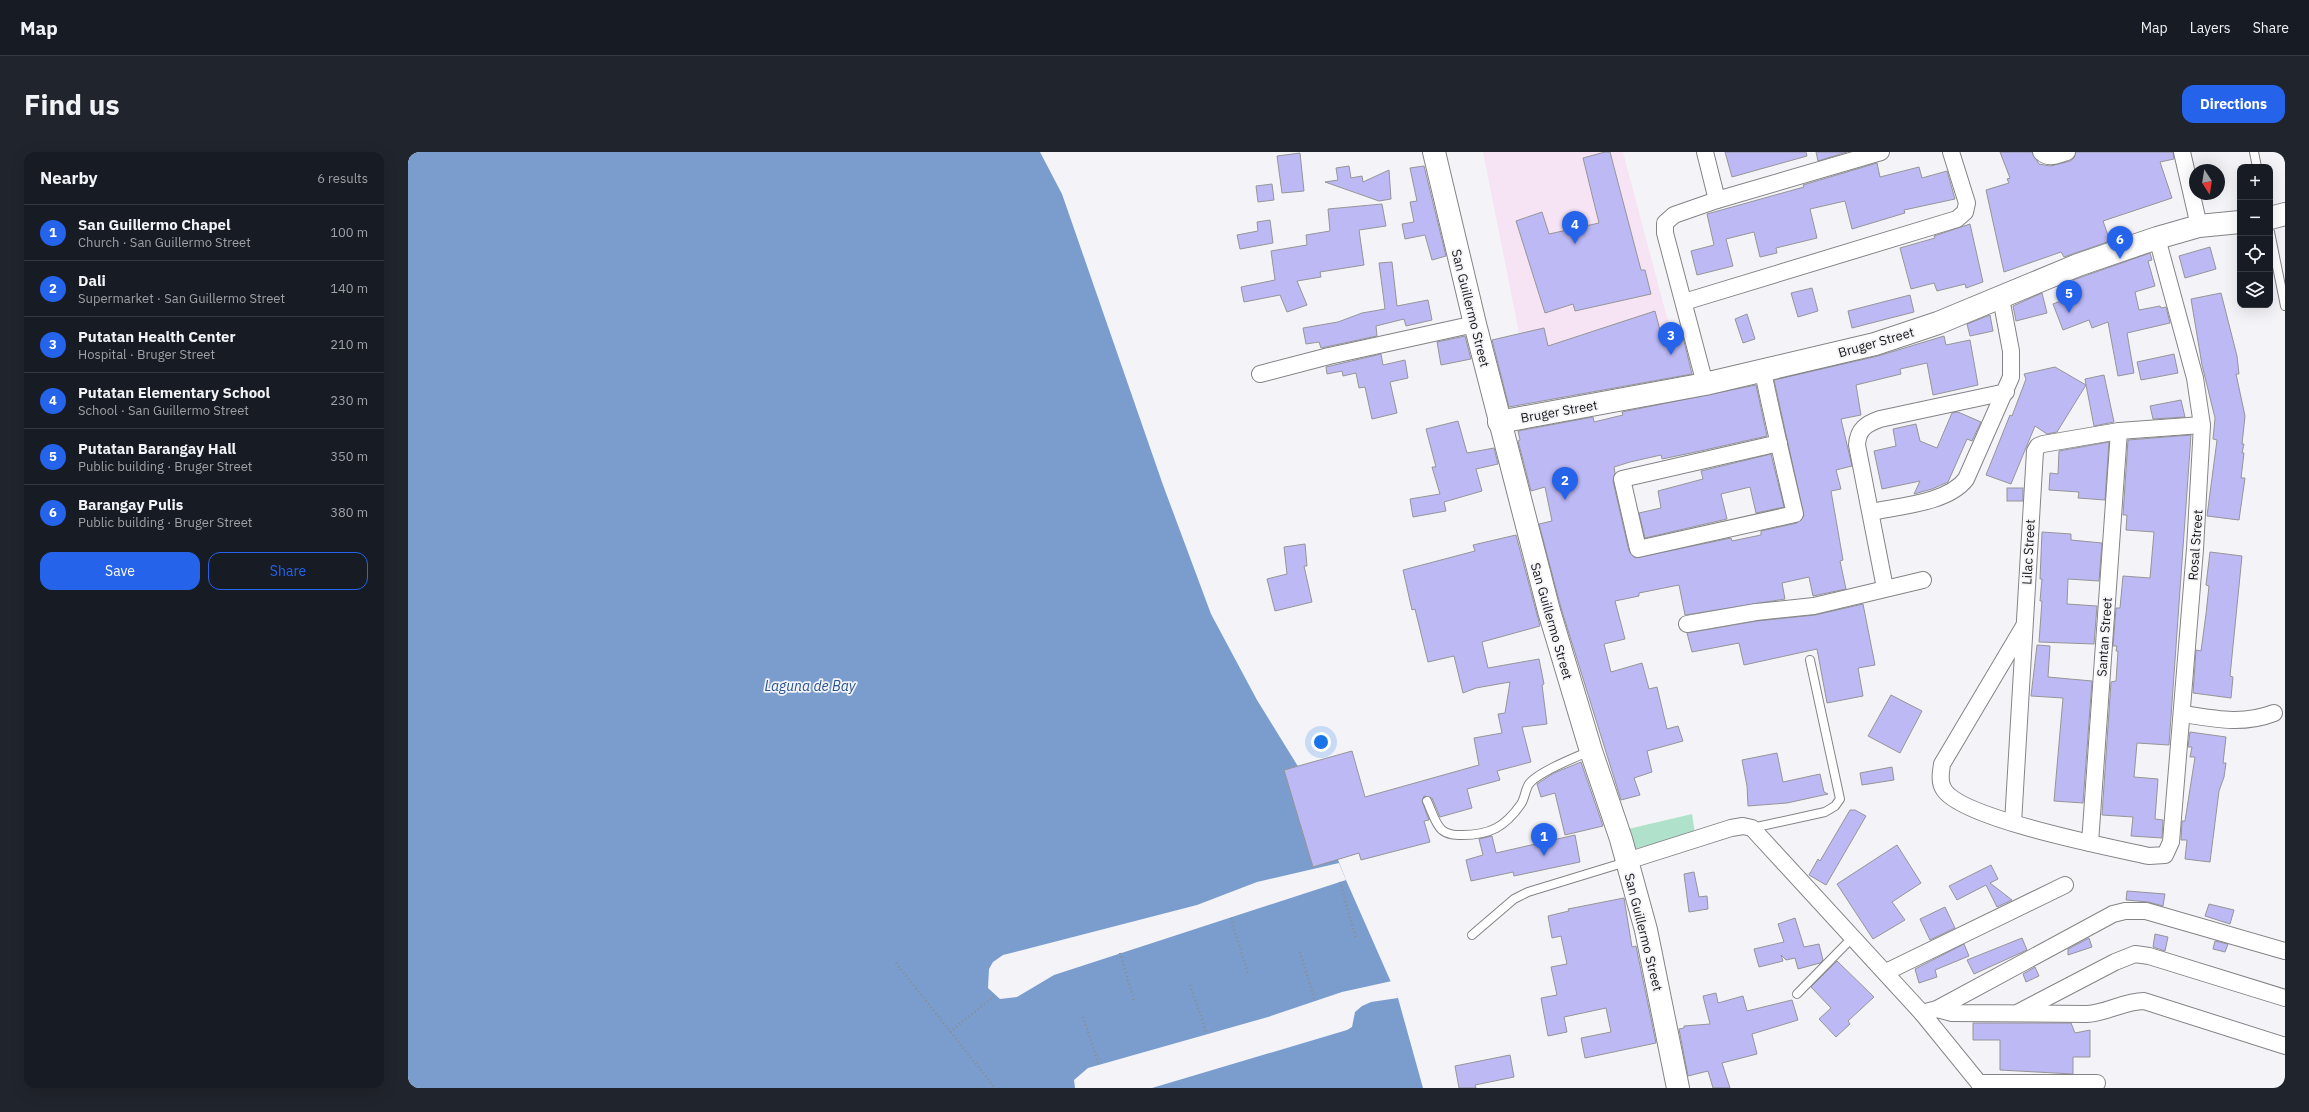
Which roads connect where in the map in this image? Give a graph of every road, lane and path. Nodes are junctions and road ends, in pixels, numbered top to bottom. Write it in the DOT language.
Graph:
graph roads {
  1 [pos="1434,152"];
  2 [pos="1705,152"];
  3 [pos="1881,152"];
  4 [pos="1951,152"];
  5 [pos="2067,152"];
  6 [pos="2182,152"];
  7 [pos="2254,152"];
  8 [pos="2044,154"];
  9 [pos="2256,164"];
  10 [pos="1717,200"];
  11 [pos="2285,214"];
  12 [pos="2273,217"];
  13 [pos="2237,222"];
  14 [pos="2200,226"];
  15 [pos="2271,236"];
  16 [pos="2157,238"];
  17 [pos="2001,298"];
  18 [pos="1684,302"];
  19 [pos="2285,306"];
  20 [pos="1475,324"];
  21 [pos="1763,372"];
  22 [pos="1260,374"];
  23 [pos="1705,384"];
  24 [pos="2006,392"];
  25 [pos="1499,422"];
  26 [pos="2202,425"];
  27 [pos="2119,431"];
  28 [pos="1779,443"];
  29 [pos="1871,512"];
  30 [pos="1923,580"];
  31 [pos="1885,588"];
  32 [pos="1687,624"];
  33 [pos="2024,626"];
  34 [pos="1810,660"];
  35 [pos="2274,713"];
  36 [pos="2183,714"];
  37 [pos="1591,751"];
  38 [pos="1427,801"];
  39 [pos="2013,823"];
  40 [pos="1752,828"];
  41 [pos="2090,843"];
  42 [pos="1627,862"];
  43 [pos="1340,882"];
  44 [pos="2065,885"];
  45 [pos="1231,918"];
  46 [pos="1472,935"];
  47 [pos="1853,937"];
  48 [pos="1356,938"];
  49 [pos="2285,951"];
  50 [pos="1300,952"];
  51 [pos="1120,953"];
  52 [pos="896,963"];
  53 [pos="1886,972"];
  54 [pos="1248,974"];
  55 [pos="1190,985"];
  56 [pos="1797,994"];
  57 [pos="994,996"];
  58 [pos="2285,998"];
  59 [pos="1315,1001"];
  60 [pos="1134,1002"];
  61 [pos="1930,1011"];
  62 [pos="2018,1013"];
  63 [pos="1083,1017"];
  64 [pos="950,1032"];
  65 [pos="1207,1034"];
  66 [pos="2285,1046"];
  67 [pos="1100,1065"];
  68 [pos="2097,1083"];
  69 [pos="1981,1086"];
  70 [pos="995,1088"];
  71 [pos="1678,1088"];
  1 -- 20 [label="main road, San Guillermo Street"];
  2 -- 10 [label="street"];
  3 -- 10 [label="street"];
  4 -- 18 [label="street"];
  5 -- 8 [label="street"];
  6 -- 14 [label="street"];
  7 -- 9 [label="lane"];
  10 -- 18 [label="street"];
  11 -- 12 [label="main road"];
  13 -- 14 [label="main road, Bruger Street"];
  14 -- 16 [label="main road, Bruger Street"];
  15 -- 19 [label="lane"];
  16 -- 17 [label="main road, Bruger Street"];
  16 -- 26 [label="street, Rosal Street"];
  17 -- 21 [label="main road, Bruger Street"];
  17 -- 24 [label="street"];
  18 -- 23 [label="street"];
  20 -- 22 [label="street"];
  20 -- 25 [label="main road, San Guillermo Street"];
  21 -- 23 [label="main road, Bruger Street"];
  21 -- 28 [label="street"];
  23 -- 25 [label="main road, Bruger Street"];
  24 -- 29 [label="street"];
  24 -- 29 [label="street"];
  25 -- 37 [label="main road, San Guillermo Street"];
  26 -- 27 [label="street, Lilac Street"];
  26 -- 36 [label="street, Rosal Street"];
  27 -- 33 [label="street, Lilac Street"];
  27 -- 41 [label="street, Santan Street"];
  28 -- 28 [label="street"];
  29 -- 31 [label="street"];
  30 -- 31 [label="street"];
  31 -- 32 [label="street"];
  33 -- 39 [label="street, Lilac Street"];
  33 -- 39 [label="street"];
  34 -- 40 [label="lane"];
  35 -- 36 [label="street"];
  36 -- 41 [label="street, Rosal Street"];
  37 -- 38 [label="lane"];
  37 -- 42 [label="main road, San Guillermo Street"];
  39 -- 41 [label="street"];
  40 -- 42 [label="street"];
  40 -- 47 [label="street"];
  42 -- 46 [label="lane"];
  42 -- 71 [label="main road, San Guillermo Street"];
  43 -- 48 [label="path"];
  44 -- 53 [label="street"];
  45 -- 54 [label="path"];
  47 -- 53 [label="street"];
  47 -- 56 [label="lane"];
  49 -- 61 [label="street"];
  50 -- 59 [label="path"];
  51 -- 60 [label="path"];
  52 -- 64 [label="path"];
  53 -- 61 [label="street"];
  55 -- 65 [label="path"];
  57 -- 64 [label="path"];
  58 -- 62 [label="street"];
  61 -- 62 [label="street"];
  61 -- 69 [label="street"];
  62 -- 66 [label="street"];
  63 -- 67 [label="path"];
  64 -- 70 [label="path"];
  68 -- 69 [label="street"];
}
